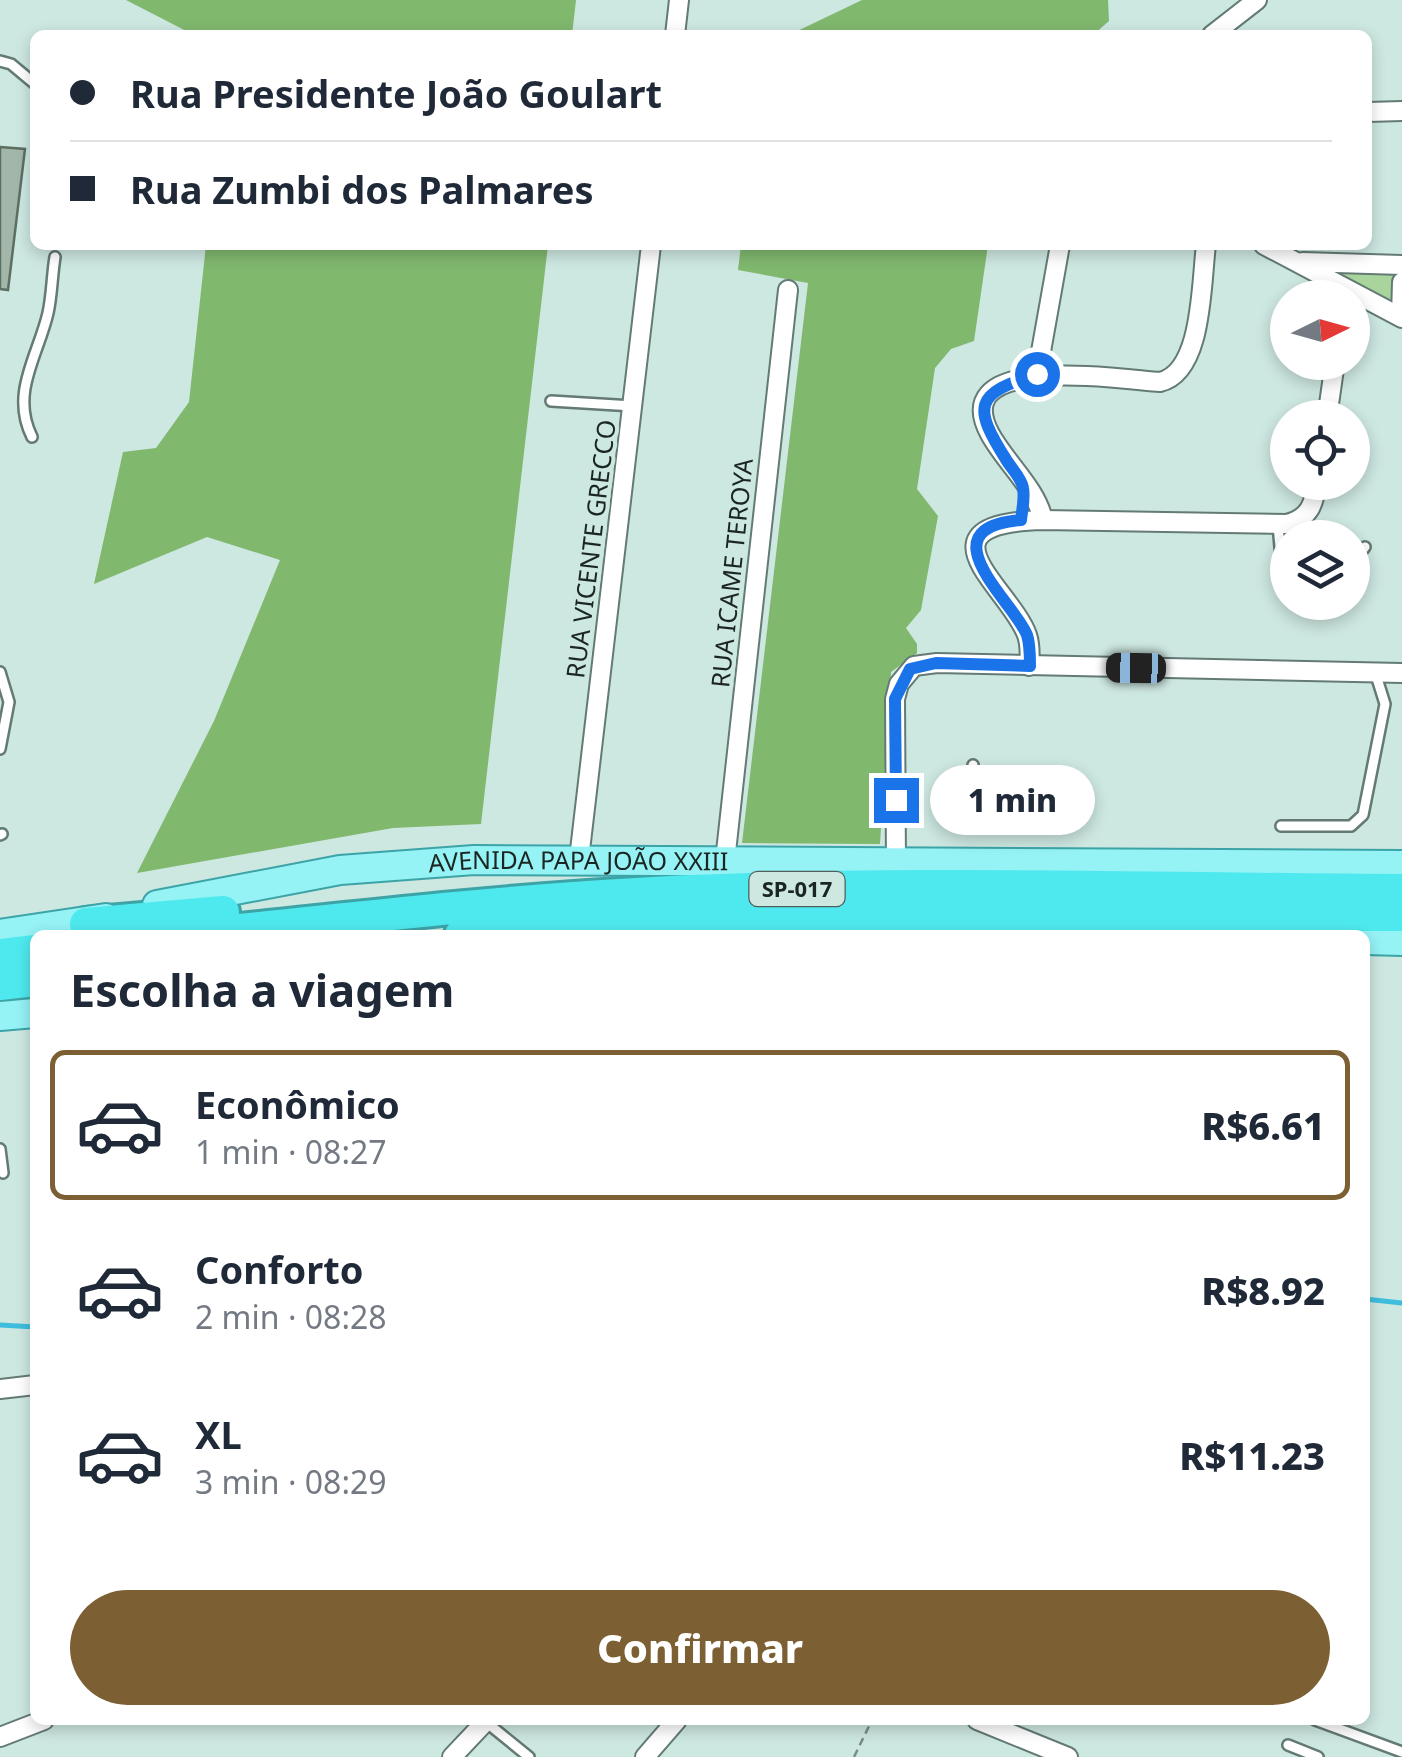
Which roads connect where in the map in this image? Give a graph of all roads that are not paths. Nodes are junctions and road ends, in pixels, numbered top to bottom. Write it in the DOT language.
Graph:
graph roads {
  1 [pos="679,0"];
  2 [pos="1257,0"];
  3 [pos="676,30"];
  4 [pos="1218,30"];
  5 [pos="0,61"];
  6 [pos="30,76"];
  7 [pos="1402,111"];
  8 [pos="1372,112"];
  9 [pos="651,250"];
  10 [pos="1059,250"];
  11 [pos="1205,250"];
  12 [pos="1273,250"];
  13 [pos="55,257"];
  14 [pos="1296,262"];
  15 [pos="1402,265"];
  16 [pos="1324,280"];
  17 [pos="1402,282"];
  18 [pos="788,290"];
  19 [pos="1370,304"];
  20 [pos="1401,318"];
  21 [pos="1037,374"];
  22 [pos="551,401"];
  23 [pos="634,406"];
  24 [pos="32,436"];
  25 [pos="1024,486"];
  26 [pos="1021,520"];
  27 [pos="1044,520"];
  28 [pos="1270,524"];
  29 [pos="1030,666"];
  30 [pos="0,672"];
  31 [pos="1375,672"];
  32 [pos="1402,673"];
  33 [pos="0,749"];
  34 [pos="972,765"];
  35 [pos="974,819"];
  36 [pos="1281,826"];
  37 [pos="580,859"];
  38 [pos="724,862"];
  39 [pos="896,865"];
  40 [pos="1401,867"];
  41 [pos="1402,915"];
  42 [pos="86,924"];
  43 [pos="477,927"];
  44 [pos="34,930"];
  45 [pos="370,930"];
  46 [pos="30,931"];
  47 [pos="0,934"];
  48 [pos="1370,940"];
  49 [pos="1402,941"];
  50 [pos="30,952"];
  51 [pos="0,955"];
  52 [pos="30,981"];
  53 [pos="0,984"];
  54 [pos="30,1013"];
  55 [pos="0,1016"];
  56 [pos="0,1149"];
  57 [pos="3,1173"];
  58 [pos="30,1386"];
  59 [pos="0,1389"];
  60 [pos="31,1725"];
  61 [pos="482,1725"];
  62 [pos="491,1725"];
  63 [pos="673,1725"];
  64 [pos="986,1725"];
  65 [pos="1329,1725"];
  66 [pos="0,1737"];
  67 [pos="1288,1745"];
  68 [pos="1034,1750"];
  69 [pos="1402,1752"];
  70 [pos="452,1757"];
  71 [pos="528,1757"];
  72 [pos="645,1757"];
  73 [pos="1068,1757"];
  74 [pos="1318,1757"];
  1 -- 3 [label="street"];
  2 -- 4 [label="street"];
  5 -- 6 [label="lane"];
  7 -- 8 [label="street"];
  9 -- 23 [label="street, RUA VICENTE GRECCO"];
  10 -- 21 [label="street"];
  11 -- 21 [label="street"];
  12 -- 14 [label="street"];
  13 -- 24 [label="lane"];
  14 -- 15 [label="street"];
  14 -- 16 [label="street"];
  17 -- 20 [label="street"];
  18 -- 38 [label="street, RUA ICAME TEROYA"];
  19 -- 20 [label="street"];
  21 -- 25 [label="street"];
  22 -- 23 [label="lane"];
  23 -- 37 [label="street, RUA VICENTE GRECCO"];
  25 -- 26 [label="street"];
  25 -- 27 [label="street"];
  26 -- 27 [label="street"];
  26 -- 29 [label="street"];
  27 -- 28 [label="street"];
  29 -- 31 [label="street"];
  29 -- 39 [label="street"];
  30 -- 33 [label="lane"];
  31 -- 32 [label="street"];
  31 -- 36 [label="lane"];
  34 -- 35 [label="lane"];
  37 -- 38 [label="main road, AVENIDA PAPA JOÃO XXIII"];
  37 -- 42 [label="main road, AVENIDA PAPA JOÃO XXIII"];
  38 -- 39 [label="main road, AVENIDA PAPA JOÃO XXIII"];
  39 -- 40 [label="main road, AVENIDA PAPA JOÃO XXIII"];
  40 -- 43 [label="highway, AVENIDA PAPA JOÃO XXIII / SP-017"];
  41 -- 43 [label="highway, AVENIDA PAPA JOÃO XXIII / SP-017"];
  42 -- 43 [label="highway"];
  42 -- 44 [label="main road, AVENIDA PAPA JOÃO XXIII"];
  43 -- 45 [label="highway, AVENIDA PAPA JOÃO XXIII / SP-017"];
  46 -- 47 [label="main road, AVENIDA PAPA JOÃO XXIII"];
  48 -- 49 [label="main road"];
  50 -- 51 [label="highway"];
  52 -- 53 [label="highway"];
  54 -- 55 [label="main road"];
  56 -- 57 [label="lane"];
  58 -- 59 [label="street"];
  60 -- 66 [label="street"];
  61 -- 70 [label="street"];
  62 -- 71 [label="lane"];
  63 -- 72 [label="street"];
  64 -- 68 [label="street"];
  65 -- 69 [label="lane"];
  67 -- 74 [label="lane"];
  68 -- 73 [label="street"];
}
